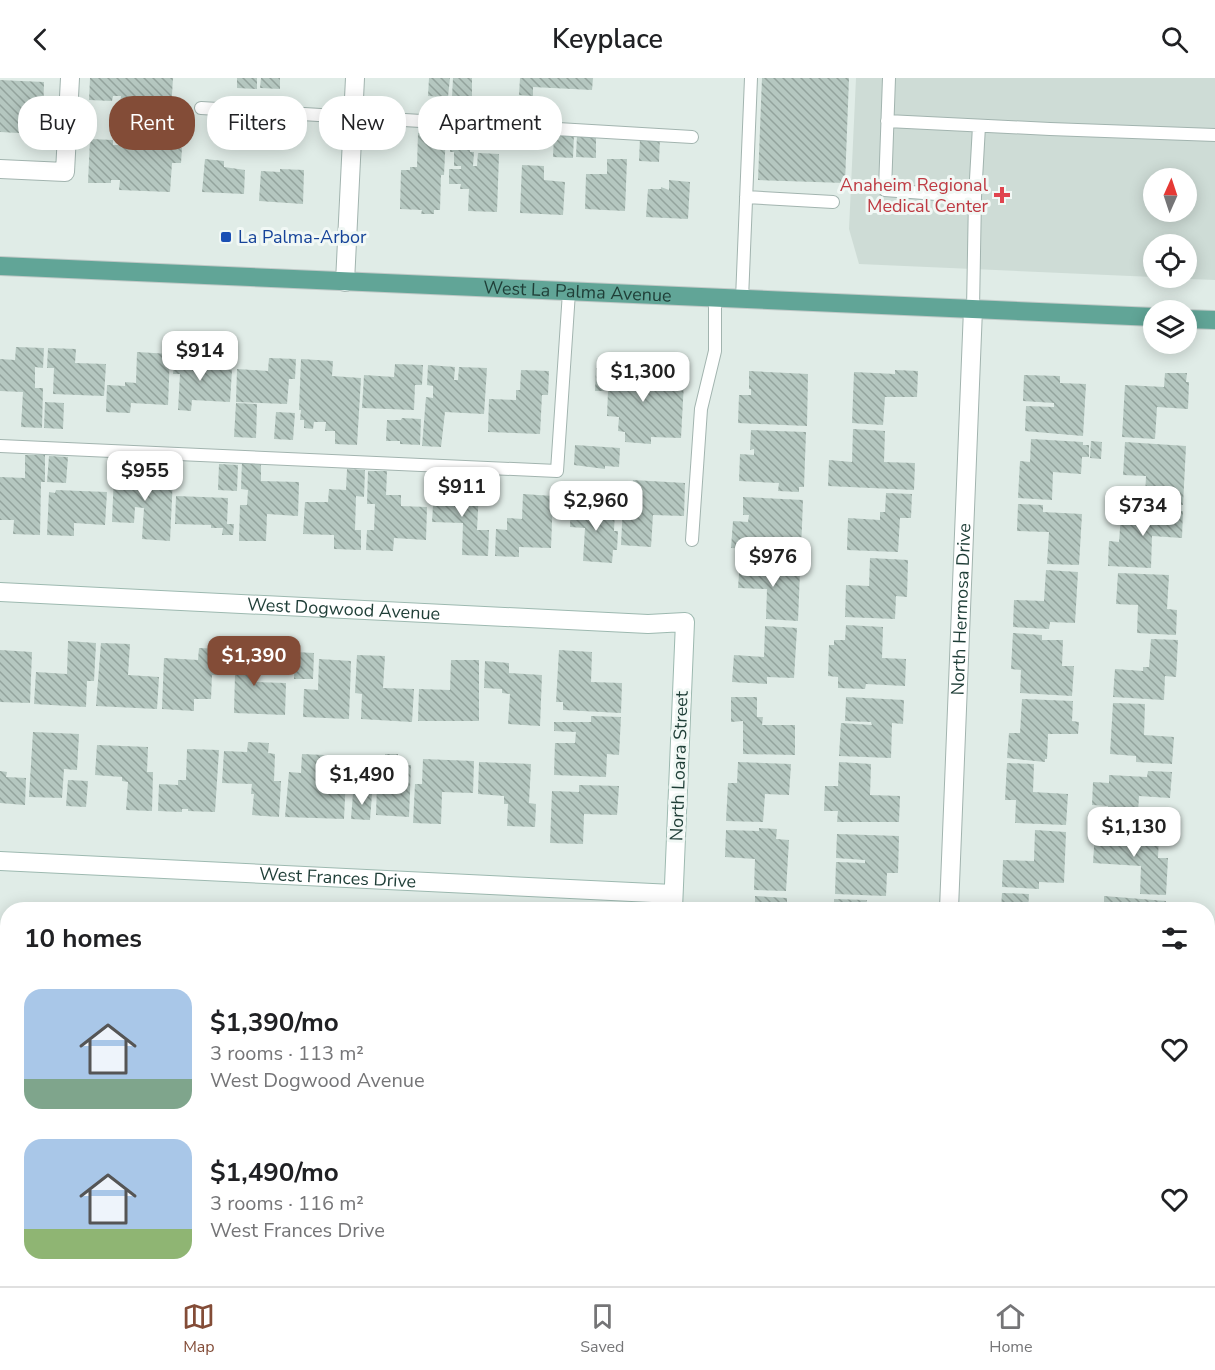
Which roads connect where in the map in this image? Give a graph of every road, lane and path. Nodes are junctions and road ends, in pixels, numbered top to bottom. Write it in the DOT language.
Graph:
graph roads {
  1 [pos="70,78"];
  2 [pos="355,78"];
  3 [pos="751,78"];
  4 [pos="889,78"];
  5 [pos="354,96"];
  6 [pos="201,108"];
  7 [pos="319,114"];
  8 [pos="406,119"];
  9 [pos="887,121"];
  10 [pos="979,126"];
  11 [pos="1215,135"];
  12 [pos="692,137"];
  13 [pos="351,150"];
  14 [pos="0,169"];
  15 [pos="746,197"];
  16 [pos="975,197"];
  17 [pos="833,202"];
  18 [pos="0,267"];
  19 [pos="345,282"];
  20 [pos="569,292"];
  21 [pos="715,298"];
  22 [pos="742,299"];
  23 [pos="973,309"];
  24 [pos="1143,317"];
  25 [pos="1197,319"];
  26 [pos="1215,320"];
  27 [pos="0,446"];
  28 [pos="692,540"];
  29 [pos="0,592"];
  30 [pos="685,622"];
  31 [pos="0,861"];
  32 [pos="673,902"];
  33 [pos="949,902"];
  1 -- 14 [label="street"];
  2 -- 5 [label="street"];
  3 -- 15 [label="lane"];
  4 -- 9 [label="lane"];
  6 -- 7 [label="lane"];
  8 -- 12 [label="lane"];
  9 -- 10 [label="lane"];
  9 -- 16 [label="lane"];
  10 -- 11 [label="lane"];
  10 -- 16 [label="lane"];
  13 -- 19 [label="street"];
  15 -- 17 [label="lane"];
  15 -- 22 [label="lane"];
  16 -- 23 [label="lane"];
  18 -- 19 [label="main road, West La Palma Avenue"];
  19 -- 20 [label="main road, West La Palma Avenue"];
  20 -- 21 [label="main road, West La Palma Avenue"];
  20 -- 27 [label="lane"];
  21 -- 22 [label="main road, West La Palma Avenue"];
  21 -- 28 [label="lane"];
  22 -- 23 [label="main road, West La Palma Avenue"];
  23 -- 24 [label="main road, West La Palma Avenue"];
  23 -- 33 [label="street, North Hermosa Drive"];
  25 -- 26 [label="main road"];
  29 -- 30 [label="street, West Dogwood Avenue"];
  30 -- 32 [label="street, North Loara Street"];
  31 -- 32 [label="street, West Frances Drive"];
}
